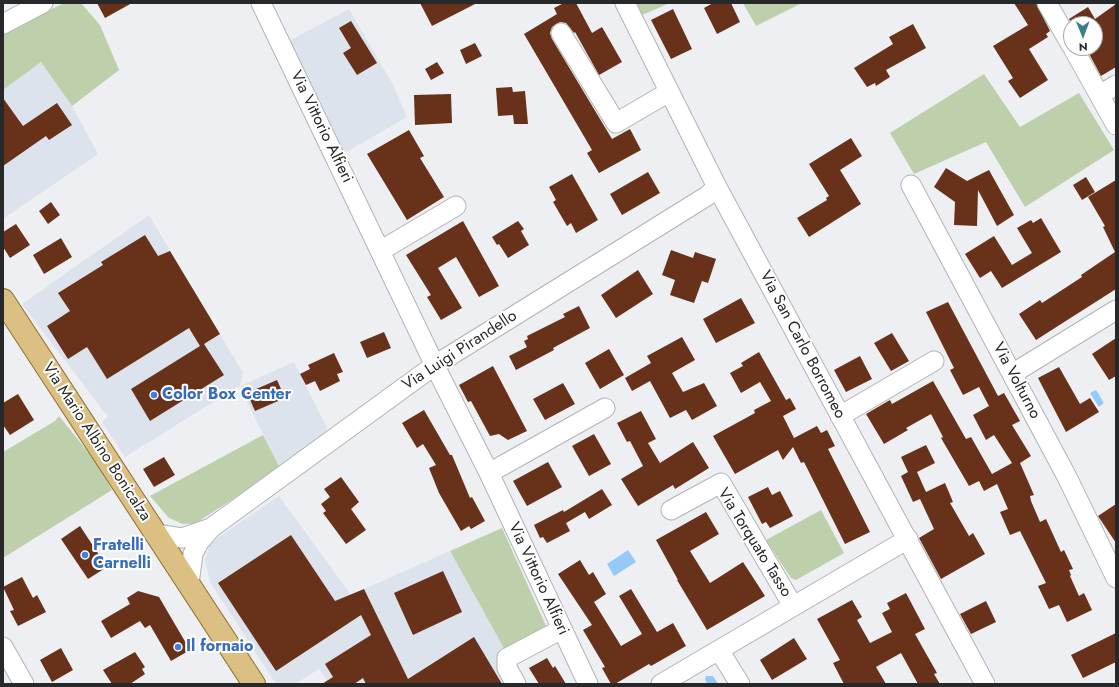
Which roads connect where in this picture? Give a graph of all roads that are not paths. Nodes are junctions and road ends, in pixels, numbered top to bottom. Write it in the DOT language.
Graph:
graph roads {
  1 [pos="43,3"];
  2 [pos="261,3"];
  3 [pos="625,3"];
  4 [pos="1047,3"];
  5 [pos="3,24"];
  6 [pos="1063,31"];
  7 [pos="561,33"];
  8 [pos="1078,56"];
  9 [pos="1116,85"];
  10 [pos="670,92"];
  11 [pos="1100,95"];
  12 [pos="1116,125"];
  13 [pos="911,185"];
  14 [pos="717,187"];
  15 [pos="456,206"];
  16 [pos="380,251"];
  17 [pos="3,300"];
  18 [pos="1116,310"];
  19 [pos="934,362"];
  20 [pos="435,365"];
  21 [pos="1012,374"];
  22 [pos="604,408"];
  23 [pos="840,416"];
  24 [pos="489,473"];
  25 [pos="672,510"];
  26 [pos="211,528"];
  27 [pos="156,534"];
  28 [pos="908,539"];
  29 [pos="1116,578"];
  30 [pos="189,584"];
  31 [pos="793,606"];
  32 [pos="562,628"];
  33 [pos="3,648"];
  34 [pos="719,650"];
  35 [pos="24,684"];
  36 [pos="254,684"];
  37 [pos="516,684"];
  38 [pos="588,684"];
  39 [pos="661,684"];
  40 [pos="740,684"];
  41 [pos="985,684"];
  1 -- 5 [label="street"];
  2 -- 16 [label="street, Via Vittorio Alfieri"];
  3 -- 10 [label="street, Via San Carlo Borromeo"];
  4 -- 6 [label="street"];
  7 -- 10 [label="street"];
  8 -- 11 [label="street"];
  9 -- 11 [label="street"];
  10 -- 14 [label="street, Via San Carlo Borromeo"];
  11 -- 12 [label="street"];
  13 -- 21 [label="street, Via Volturno"];
  14 -- 20 [label="street, Via Luigi Pirandello"];
  14 -- 23 [label="street, Via San Carlo Borromeo"];
  15 -- 16 [label="street"];
  16 -- 20 [label="street, Via Vittorio Alfieri"];
  17 -- 27 [label="main road, Via Mario Albino Bonicalza"];
  18 -- 21 [label="street"];
  19 -- 23 [label="street"];
  20 -- 24 [label="street, Via Vittorio Alfieri"];
  20 -- 26 [label="street, Via Luigi Pirandello"];
  21 -- 29 [label="street, Via Volturno"];
  22 -- 24 [label="street"];
  23 -- 28 [label="street, Via San Carlo Borromeo"];
  24 -- 32 [label="street, Via Vittorio Alfieri"];
  25 -- 31 [label="street, Via Torquato Tasso"];
  26 -- 27 [label="street, Via Luigi Pirandello"];
  26 -- 30 [label="street, Via Luigi Pirandello"];
  27 -- 30 [label="main road, Via Mario Albino Bonicalza"];
  28 -- 31 [label="street, Via Torquato Tasso"];
  28 -- 41 [label="street, Via San Carlo Borromeo"];
  30 -- 36 [label="main road, Via Mario Albino Bonicalza"];
  31 -- 34 [label="street, Via Torquato Tasso"];
  32 -- 37 [label="street"];
  32 -- 38 [label="street, Via Vittorio Alfieri"];
  33 -- 35 [label="street"];
  34 -- 39 [label="street, Via Torquato Tasso"];
  34 -- 40 [label="street"];
}
